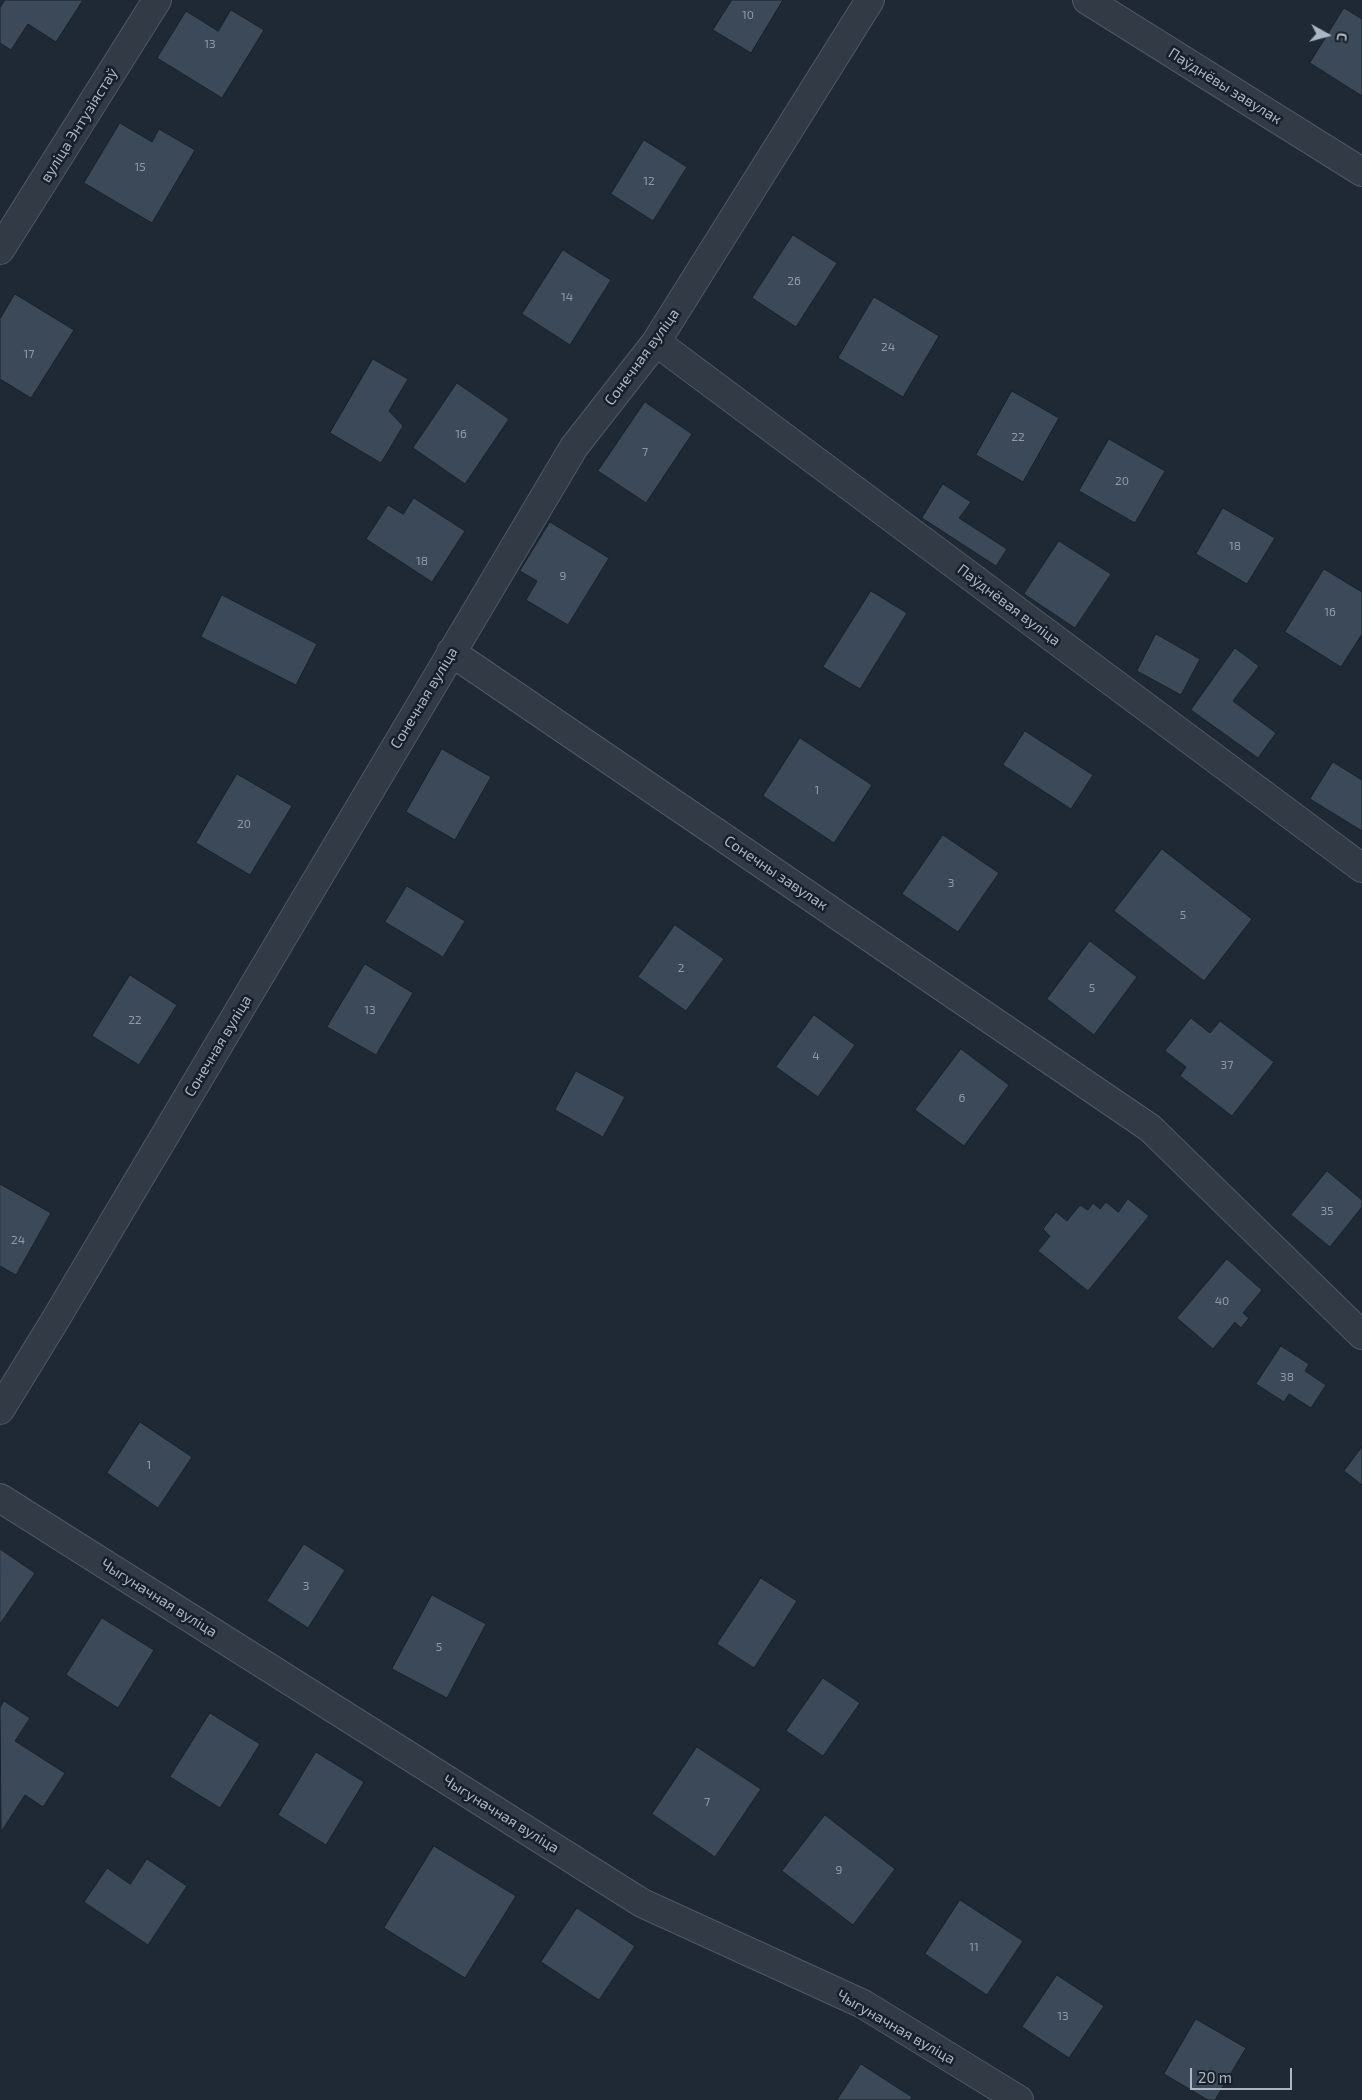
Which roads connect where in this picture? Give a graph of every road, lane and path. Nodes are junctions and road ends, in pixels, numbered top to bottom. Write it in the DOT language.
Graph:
graph roads {
  1 [pos="157,0"];
  2 [pos="870,0"];
  3 [pos="1087,0"];
  4 [pos="1362,172"];
  5 [pos="0,250"];
  6 [pos="656,342"];
  7 [pos="452,652"];
  8 [pos="1362,868"];
  9 [pos="1362,1334"];
  10 [pos="0,1410"];
  11 [pos="0,1498"];
  12 [pos="1019,2100"];
  1 -- 5 [label="street, вуліца Энтузіястаў"];
  2 -- 6 [label="street, Сонечная вуліца"];
  3 -- 4 [label="street, Паўднёвы завулак"];
  6 -- 7 [label="street, Сонечная вуліца"];
  6 -- 8 [label="street, Паўднёвая вуліца"];
  7 -- 9 [label="street, Сонечны завулак"];
  7 -- 10 [label="street, Сонечная вуліца"];
  11 -- 12 [label="street, Чыгуначная вуліца"];
}
